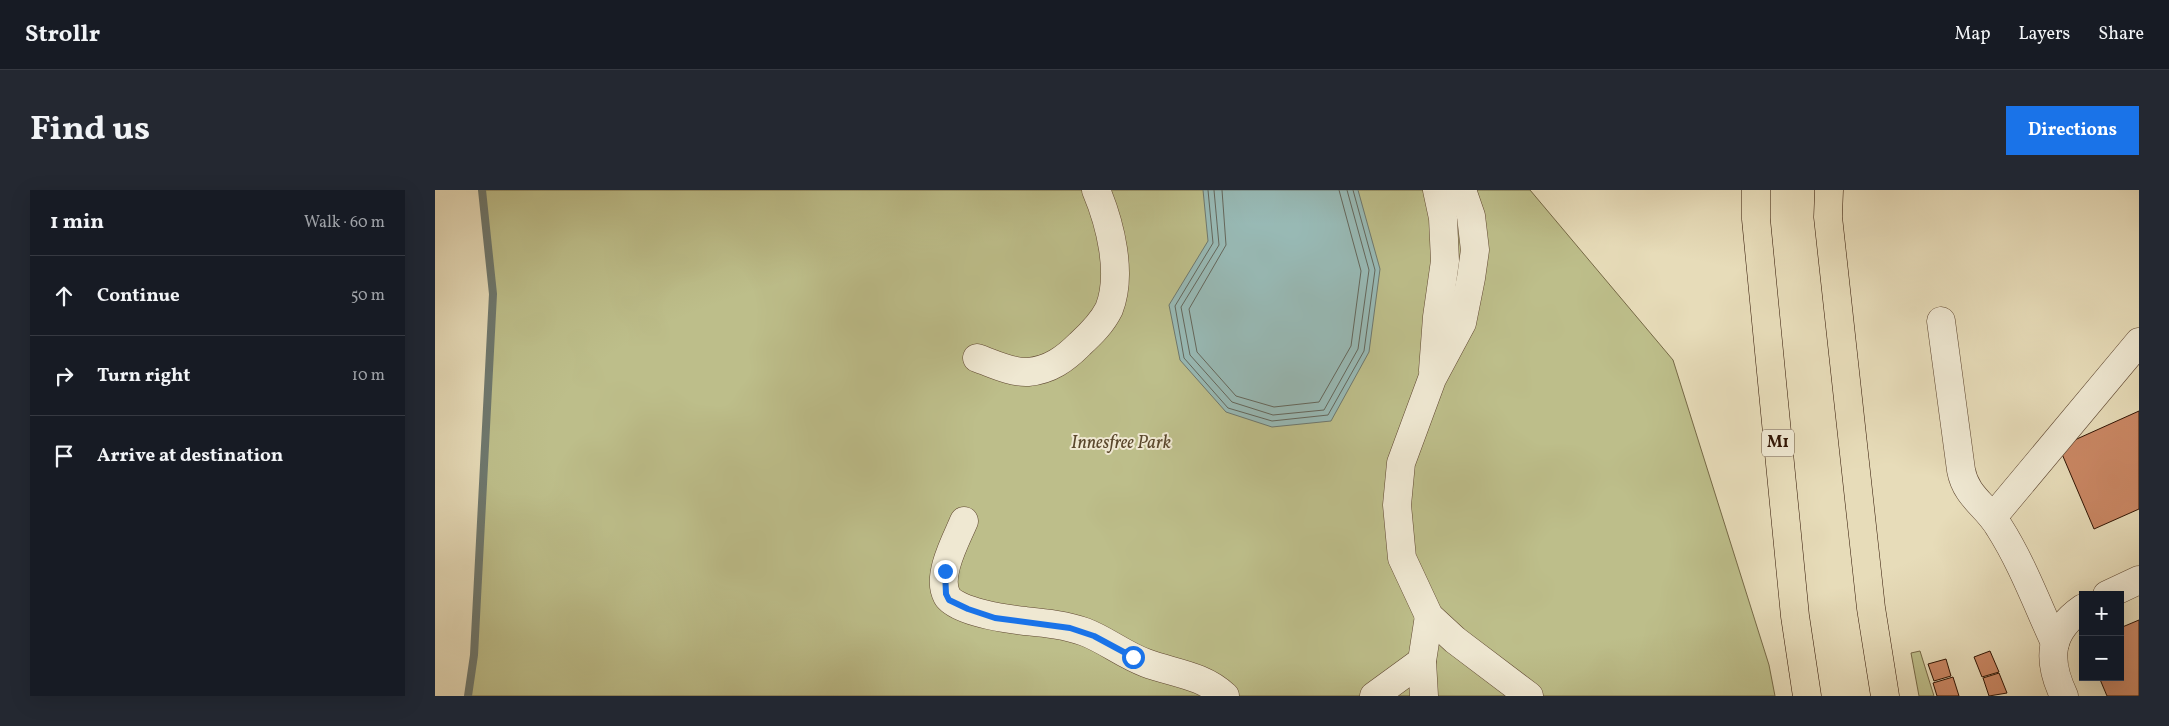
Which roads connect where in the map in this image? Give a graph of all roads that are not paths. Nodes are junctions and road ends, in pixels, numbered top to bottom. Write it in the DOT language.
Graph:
graph roads {
  1 [pos="1096,190"];
  2 [pos="1437,190"];
  3 [pos="1462,190"];
  4 [pos="1756,190"];
  5 [pos="1829,190"];
  6 [pos="1941,321"];
  7 [pos="2139,342"];
  8 [pos="977,358"];
  9 [pos="1432,379"];
  10 [pos="1993,517"];
  11 [pos="964,521"];
  12 [pos="2139,580"];
  13 [pos="2116,591"];
  14 [pos="1871,608"];
  15 [pos="2079,611"];
  16 [pos="1429,616"];
  17 [pos="2055,643"];
  18 [pos="1422,661"];
  19 [pos="1225,696"];
  20 [pos="1374,696"];
  21 [pos="1424,696"];
  22 [pos="1529,696"];
  23 [pos="1807,696"];
  24 [pos="1885,696"];
  25 [pos="1896,696"];
  26 [pos="2064,696"];
  1 -- 8 [label="lane"];
  2 -- 9 [label="lane"];
  3 -- 9 [label="lane"];
  4 -- 23 [label="highway, M1"];
  5 -- 14 [label="highway"];
  6 -- 10 [label="lane"];
  7 -- 10 [label="lane"];
  9 -- 16 [label="lane"];
  10 -- 17 [label="lane"];
  11 -- 19 [label="lane"];
  12 -- 13 [label="lane"];
  14 -- 24 [label="highway"];
  14 -- 25 [label="highway"];
  15 -- 17 [label="lane"];
  16 -- 18 [label="lane"];
  16 -- 22 [label="lane"];
  17 -- 26 [label="lane"];
  18 -- 20 [label="lane"];
  18 -- 21 [label="lane"];
}
